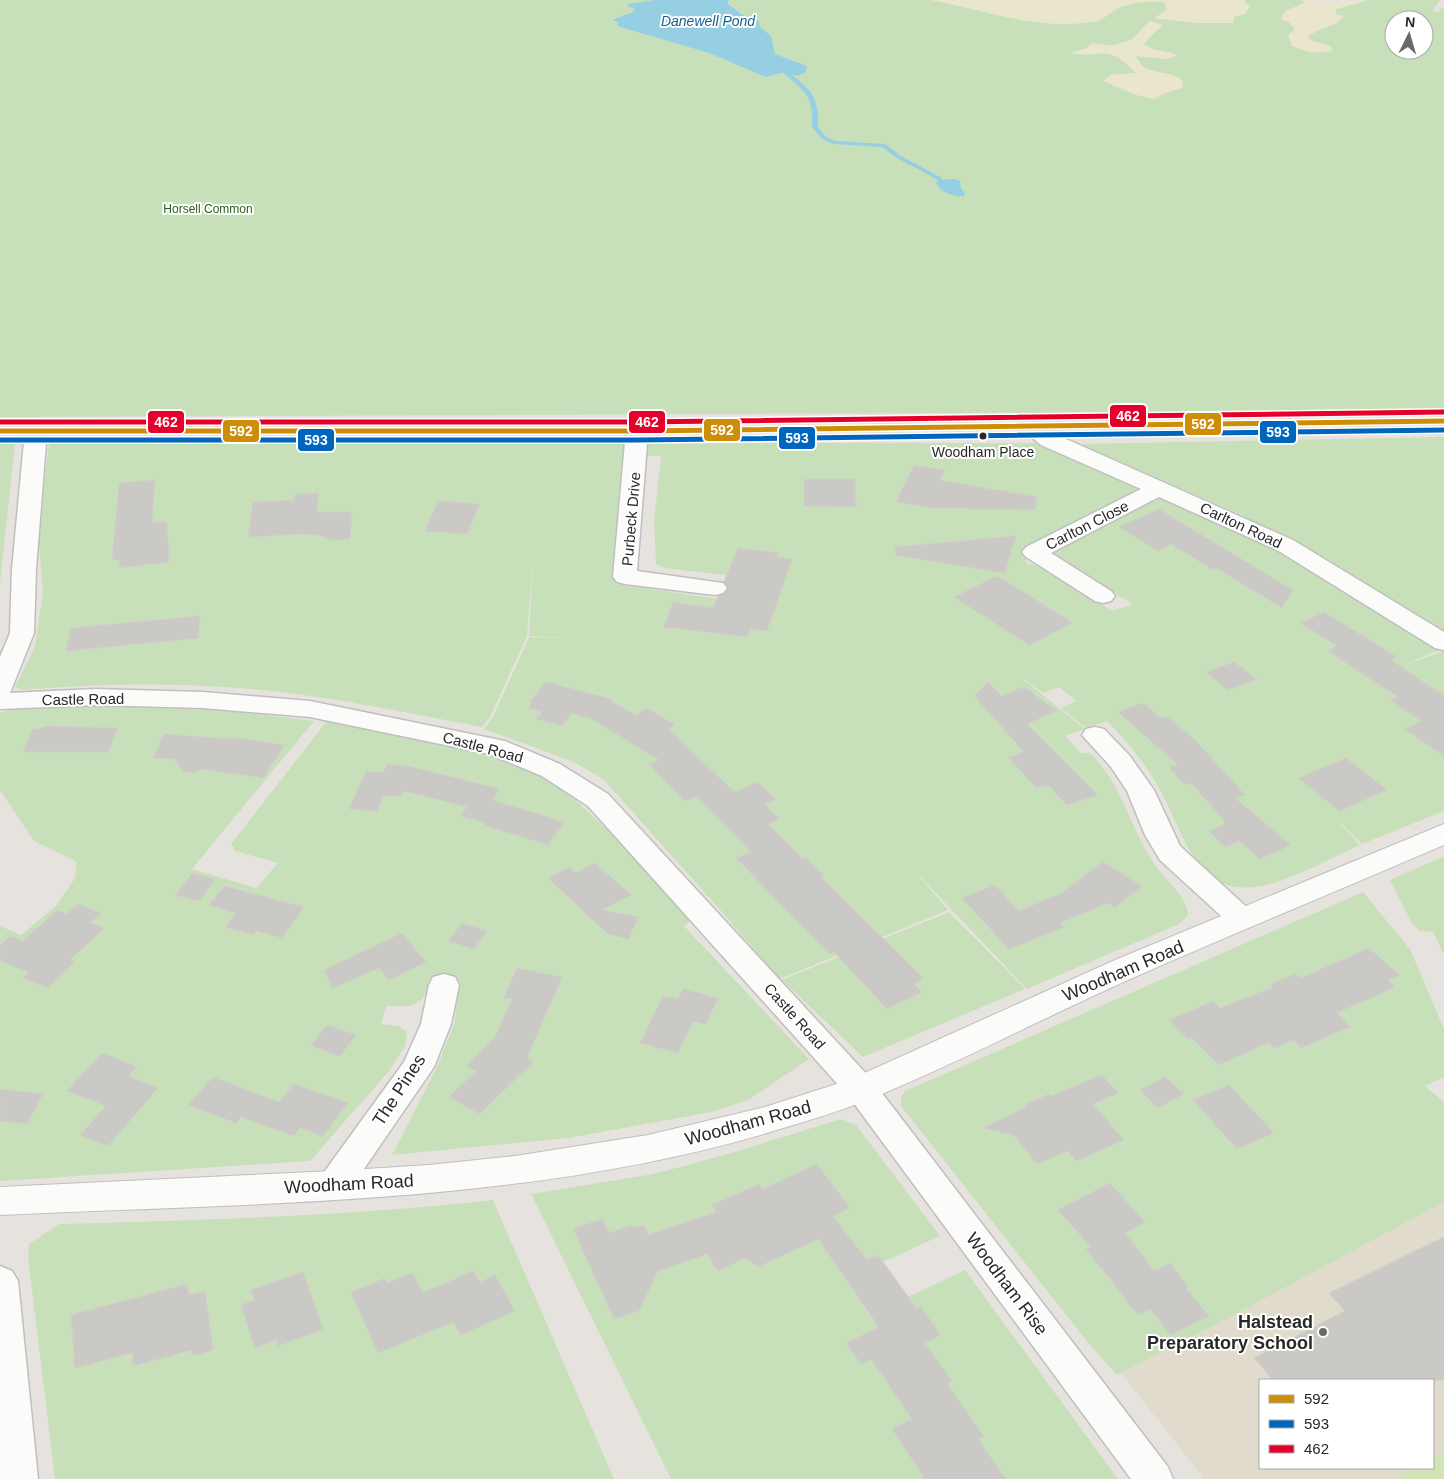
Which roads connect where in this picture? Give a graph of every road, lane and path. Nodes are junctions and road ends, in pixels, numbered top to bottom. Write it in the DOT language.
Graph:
graph roads {
  1 [pos="1444,421"];
  2 [pos="1029,426"];
  3 [pos="0,431"];
  4 [pos="36,431"];
  5 [pos="638,431"];
  6 [pos="1160,488"];
  7 [pos="715,588"];
  8 [pos="1103,596"];
  9 [pos="1444,643"];
  10 [pos="0,689"];
  11 [pos="0,701"];
  12 [pos="1095,735"];
  13 [pos="1444,834"];
  14 [pos="1242,920"];
  15 [pos="444,986"];
  16 [pos="861,1089"];
  17 [pos="334,1185"];
  18 [pos="0,1201"];
  19 [pos="0,1282"];
  20 [pos="19,1479"];
  21 [pos="1154,1479"];
  1 -- 2 [label="main road"];
  2 -- 5 [label="main road"];
  2 -- 6 [label="street, Carlton Road"];
  3 -- 4 [label="main road"];
  4 -- 5 [label="main road"];
  4 -- 10 [label="street"];
  5 -- 7 [label="street, Purbeck Drive"];
  6 -- 8 [label="street, Carlton Close"];
  6 -- 9 [label="street, Carlton Road"];
  11 -- 16 [label="street, Castle Road"];
  12 -- 14 [label="street"];
  13 -- 14 [label="street, Woodham Road"];
  14 -- 16 [label="street, Woodham Road"];
  15 -- 17 [label="street, The Pines"];
  16 -- 17 [label="street, Woodham Road"];
  16 -- 21 [label="street, Woodham Rise"];
  17 -- 18 [label="street, Woodham Road"];
  19 -- 20 [label="street"];
}
